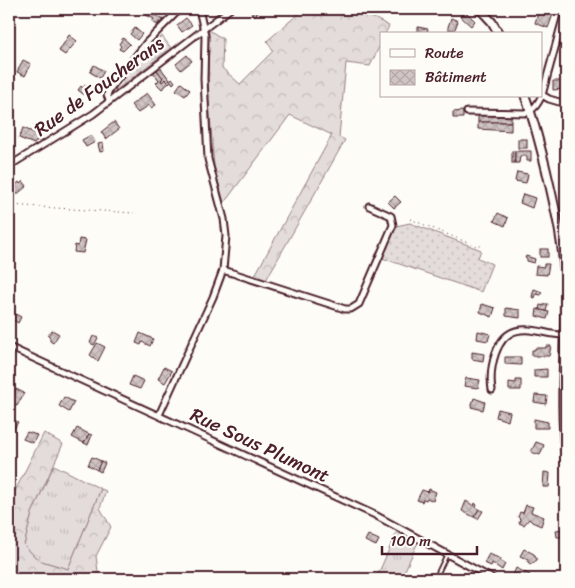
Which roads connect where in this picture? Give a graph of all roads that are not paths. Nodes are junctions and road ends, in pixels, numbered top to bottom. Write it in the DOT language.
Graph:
graph roads {
  1 [pos="180,9"];
  2 [pos="199,9"];
  3 [pos="230,9"];
  4 [pos="480,9"];
  5 [pos="564,15"];
  6 [pos="204,29"];
  7 [pos="499,32"];
  8 [pos="546,79"];
  9 [pos="542,83"];
  10 [pos="542,95"];
  11 [pos="526,98"];
  12 [pos="541,98"];
  13 [pos="109,100"];
  14 [pos="566,104"];
  15 [pos="531,111"];
  16 [pos="467,112"];
  17 [pos="9,166"];
  18 [pos="369,206"];
  19 [pos="564,236"];
  20 [pos="222,270"];
  21 [pos="563,335"];
  22 [pos="9,347"];
  23 [pos="492,390"];
  24 [pos="159,415"];
  25 [pos="564,425"];
  26 [pos="566,460"];
  27 [pos="447,554"];
  28 [pos="435,579"];
  29 [pos="493,579"];
  1 -- 13 [label="street"];
  2 -- 6 [label="street"];
  3 -- 6 [label="street, Rue de Foucherans"];
  4 -- 7 [label="main road"];
  5 -- 8 [label="street"];
  6 -- 13 [label="street, Rue de Foucherans"];
  6 -- 20 [label="street"];
  8 -- 9 [label="street"];
  8 -- 10 [label="street"];
  10 -- 14 [label="street"];
  11 -- 15 [label="main road"];
  12 -- 15 [label="street"];
  13 -- 17 [label="street, Rue de Foucherans"];
  15 -- 16 [label="street"];
  15 -- 19 [label="main road"];
  18 -- 20 [label="street"];
  19 -- 21 [label="main road"];
  20 -- 24 [label="street"];
  21 -- 23 [label="street"];
  21 -- 25 [label="main road"];
  22 -- 24 [label="street, Rue Sous Plumont"];
  24 -- 27 [label="street, Rue Sous Plumont"];
  25 -- 26 [label="main road"];
  27 -- 28 [label="lane"];
  27 -- 29 [label="street, Rue Sous Plumont"];
}
